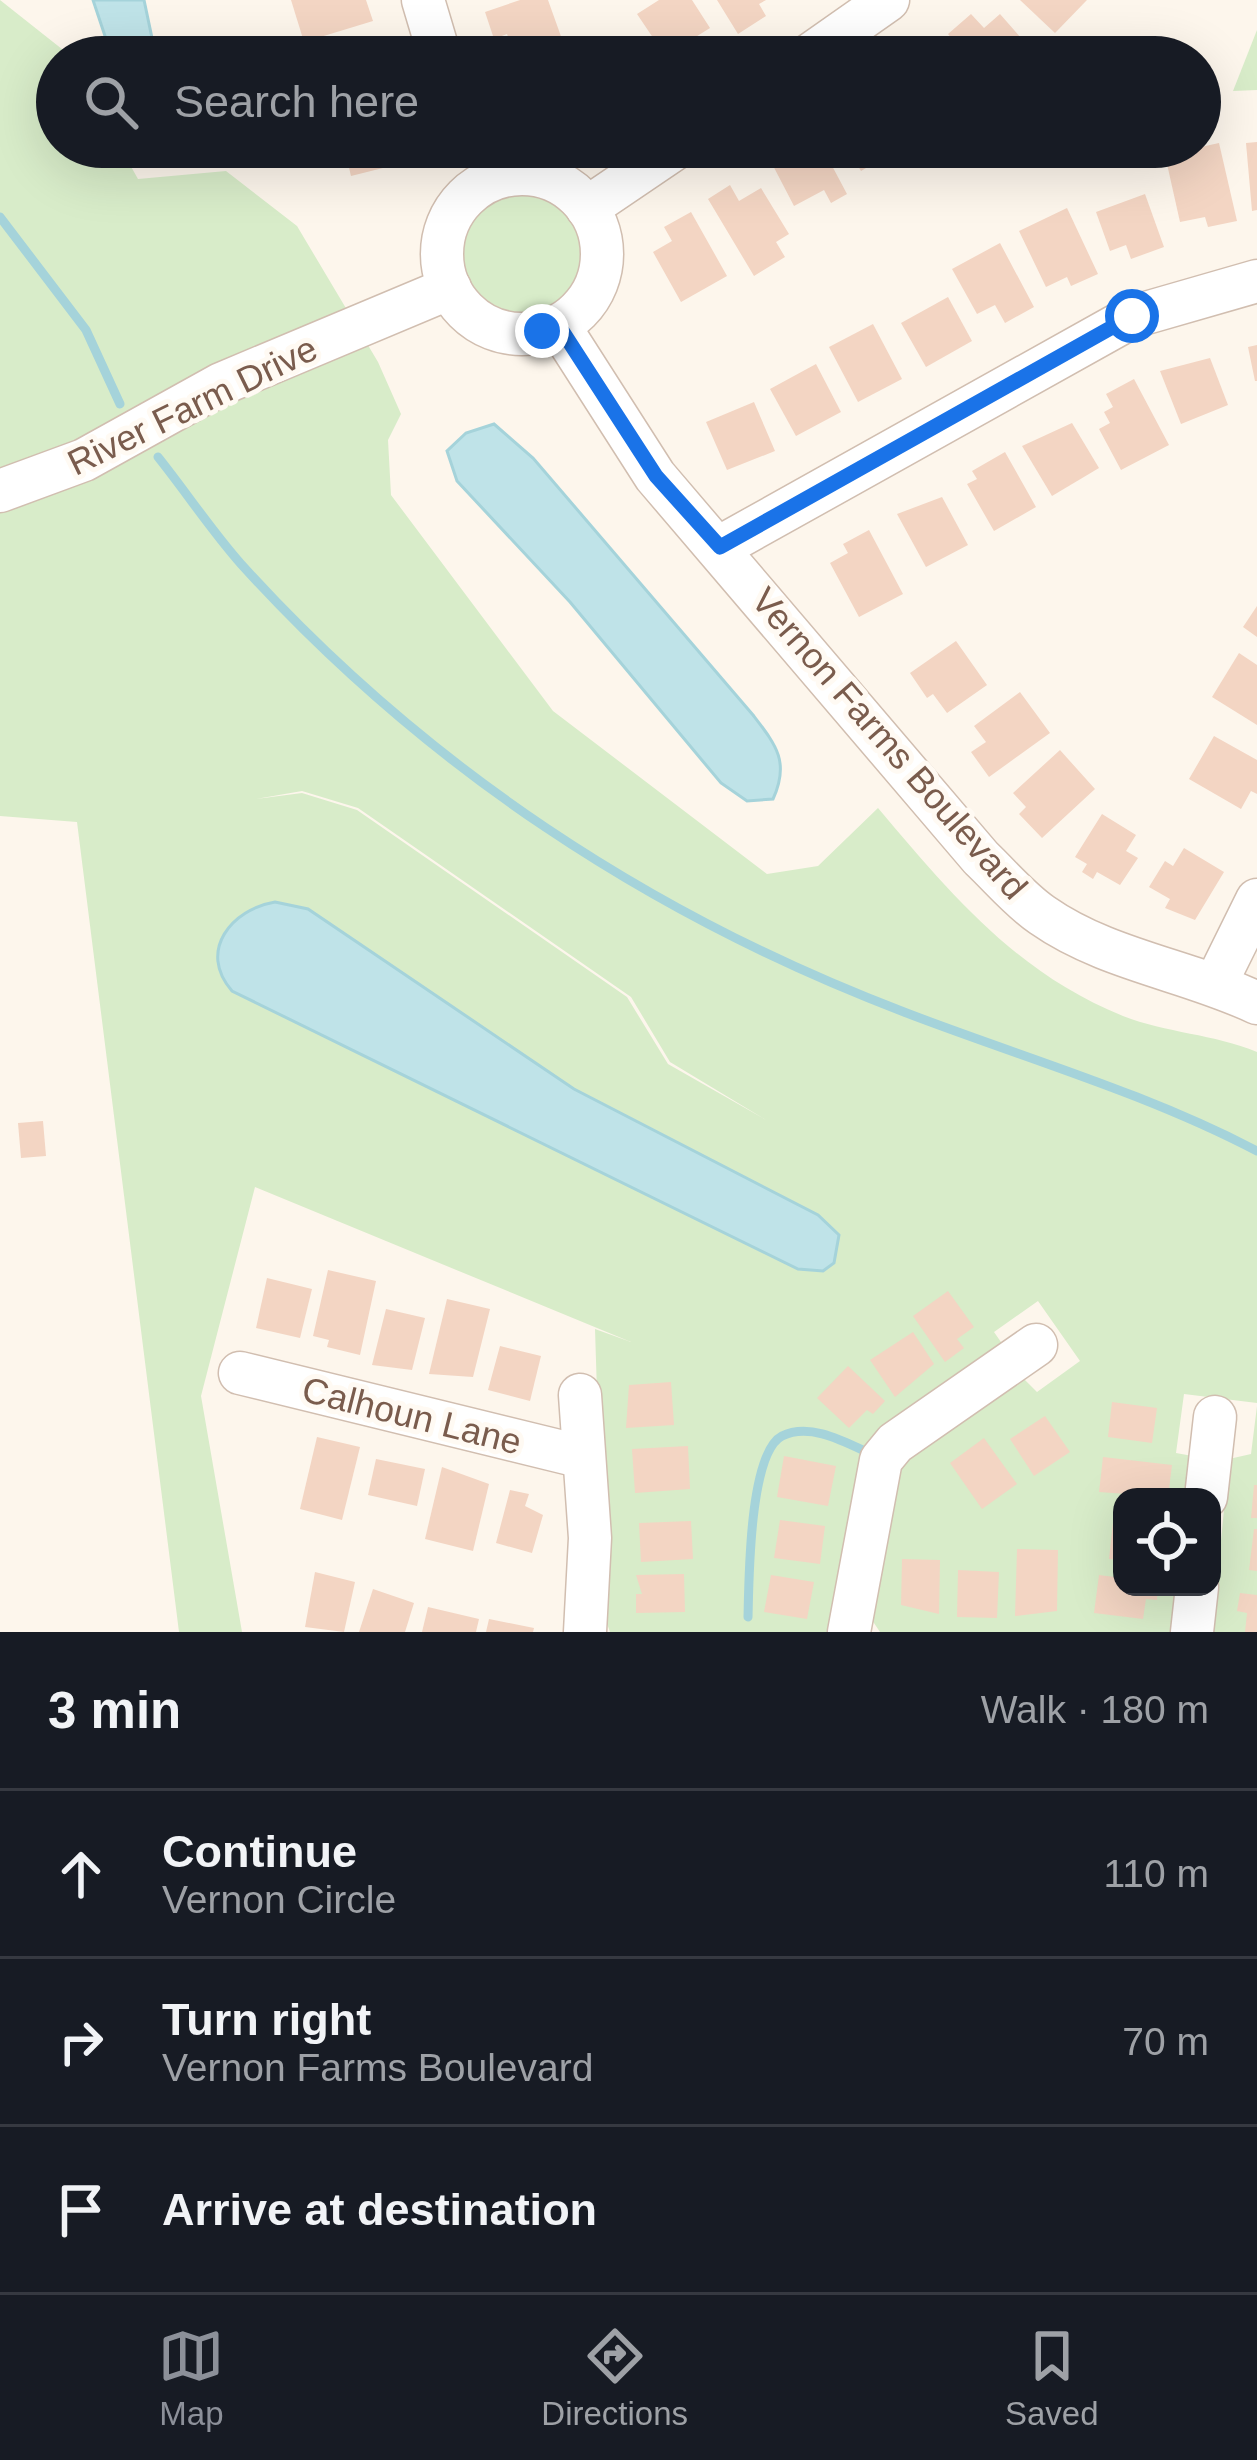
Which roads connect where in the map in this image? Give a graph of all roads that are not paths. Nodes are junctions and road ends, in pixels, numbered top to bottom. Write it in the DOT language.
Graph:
graph roads {
  1 [pos="423,0"];
  2 [pos="888,0"];
  3 [pos="434,36"];
  4 [pos="836,36"];
  5 [pos="476,168"];
  6 [pos="490,168"];
  7 [pos="646,168"];
  8 [pos="587,208"];
  9 [pos="1257,281"];
  10 [pos="450,288"];
  11 [pos="559,326"];
  12 [pos="0,491"];
  13 [pos="720,547"];
  14 [pos="1257,900"];
  15 [pos="1216,983"];
  16 [pos="1257,1003"];
  17 [pos="1036,1345"];
  18 [pos="240,1373"];
  19 [pos="580,1395"];
  20 [pos="1215,1417"];
  21 [pos="583,1457"];
  22 [pos="1207,1488"];
  23 [pos="1196,1596"];
  24 [pos="585,1632"];
  25 [pos="849,1632"];
  26 [pos="1192,1632"];
  1 -- 3 [label="street"];
  2 -- 4 [label="street"];
  5 -- 10 [label="street"];
  6 -- 8 [label="street"];
  7 -- 8 [label="street"];
  8 -- 11 [label="street"];
  9 -- 13 [label="street"];
  10 -- 11 [label="street"];
  10 -- 12 [label="street, River Farm Drive"];
  11 -- 13 [label="street, Vernon Farms Boulevard"];
  13 -- 15 [label="street, Vernon Farms Boulevard"];
  14 -- 15 [label="street"];
  15 -- 16 [label="street, Vernon Farms Boulevard"];
  17 -- 25 [label="street"];
  18 -- 21 [label="street, Calhoun Lane"];
  19 -- 21 [label="street"];
  20 -- 22 [label="street"];
  21 -- 24 [label="street"];
  23 -- 26 [label="street"];
}
